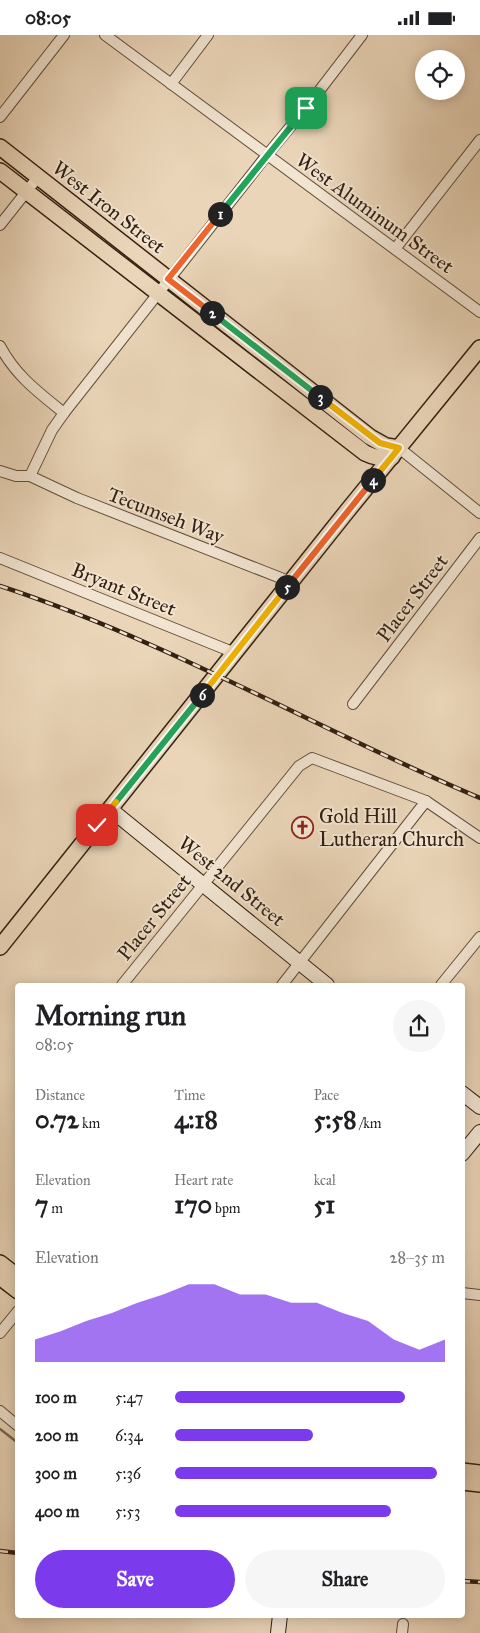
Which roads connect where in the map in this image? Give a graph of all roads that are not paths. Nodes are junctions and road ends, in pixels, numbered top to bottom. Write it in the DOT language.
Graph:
graph roads {
  1 [pos="64,35"];
  2 [pos="104,35"];
  3 [pos="208,35"];
  4 [pos="362,35"];
  5 [pos="171,84"];
  6 [pos="0,117"];
  7 [pos="480,140"];
  8 [pos="0,147"];
  9 [pos="267,155"];
  10 [pos="0,171"];
  11 [pos="38,177"];
  12 [pos="27,191"];
  13 [pos="0,225"];
  14 [pos="395,249"];
  15 [pos="168,279"];
  16 [pos="158,293"];
  17 [pos="480,312"];
  18 [pos="0,346"];
  19 [pos="480,348"];
  20 [pos="64,413"];
  21 [pos="395,452"];
  22 [pos="1,470"];
  23 [pos="30,477"];
  24 [pos="480,513"];
  25 [pos="480,539"];
  26 [pos="0,558"];
  27 [pos="291,582"];
  28 [pos="235,653"];
  29 [pos="354,703"];
  30 [pos="426,801"];
  31 [pos="110,809"];
  32 [pos="480,838"];
  33 [pos="204,884"];
  34 [pos="480,937"];
  35 [pos="0,947"];
  36 [pos="300,963"];
  37 [pos="124,983"];
  38 [pos="284,983"];
  39 [pos="325,983"];
  40 [pos="443,983"];
  41 [pos="465,1095"];
  42 [pos="480,1107"];
  43 [pos="480,1132"];
  44 [pos="465,1150"];
  45 [pos="0,1263"];
  46 [pos="15,1275"];
  47 [pos="0,1277"];
  48 [pos="15,1289"];
  49 [pos="465,1293"];
  50 [pos="480,1295"];
  51 [pos="15,1315"];
  52 [pos="0,1333"];
  53 [pos="0,1411"];
  54 [pos="15,1424"];
  55 [pos="465,1471"];
  56 [pos="480,1473"];
  57 [pos="465,1482"];
  58 [pos="480,1484"];
  59 [pos="280,1618"];
  60 [pos="278,1633"];
  1 -- 6 [label="street"];
  2 -- 5 [label="street, West Aluminum Street"];
  3 -- 5 [label="street"];
  4 -- 9 [label="street"];
  5 -- 9 [label="street, West Aluminum Street"];
  7 -- 14 [label="street"];
  8 -- 11 [label="main road, West Iron Street"];
  9 -- 14 [label="street, West Aluminum Street"];
  9 -- 15 [label="street"];
  10 -- 12 [label="main road, West Iron Street"];
  11 -- 12 [label="street"];
  11 -- 15 [label="main road, West Iron Street"];
  12 -- 13 [label="street"];
  12 -- 16 [label="main road, West Iron Street"];
  14 -- 17 [label="street, West Aluminum Street"];
  15 -- 16 [label="street"];
  15 -- 21 [label="main road, West Iron Street"];
  16 -- 20 [label="street"];
  16 -- 21 [label="main road, West Iron Street"];
  18 -- 20 [label="street"];
  19 -- 21 [label="main road"];
  20 -- 23 [label="street"];
  21 -- 24 [label="street, West Iron Street"];
  21 -- 27 [label="main road"];
  22 -- 23 [label="street, Tecumseh Way"];
  23 -- 27 [label="street, Tecumseh Way"];
  25 -- 29 [label="street, Placer Street"];
  26 -- 28 [label="street, Bryant Street"];
  27 -- 28 [label="main road"];
  28 -- 31 [label="main road"];
  30 -- 32 [label="street"];
  30 -- 33 [label="street, Placer Street"];
  30 -- 36 [label="street"];
  31 -- 33 [label="street, West 2nd Street"];
  31 -- 35 [label="main road"];
  33 -- 36 [label="street, West 2nd Street"];
  33 -- 37 [label="street, Placer Street"];
  34 -- 40 [label="street"];
  36 -- 38 [label="street"];
  36 -- 39 [label="street, West 2nd Street"];
  41 -- 42 [label="street"];
  43 -- 44 [label="street"];
  45 -- 46 [label="main road"];
  47 -- 48 [label="main road"];
  49 -- 50 [label="street"];
  51 -- 52 [label="street"];
  53 -- 54 [label="street"];
  55 -- 56 [label="main road"];
  57 -- 58 [label="main road"];
  59 -- 60 [label="street"];
}
